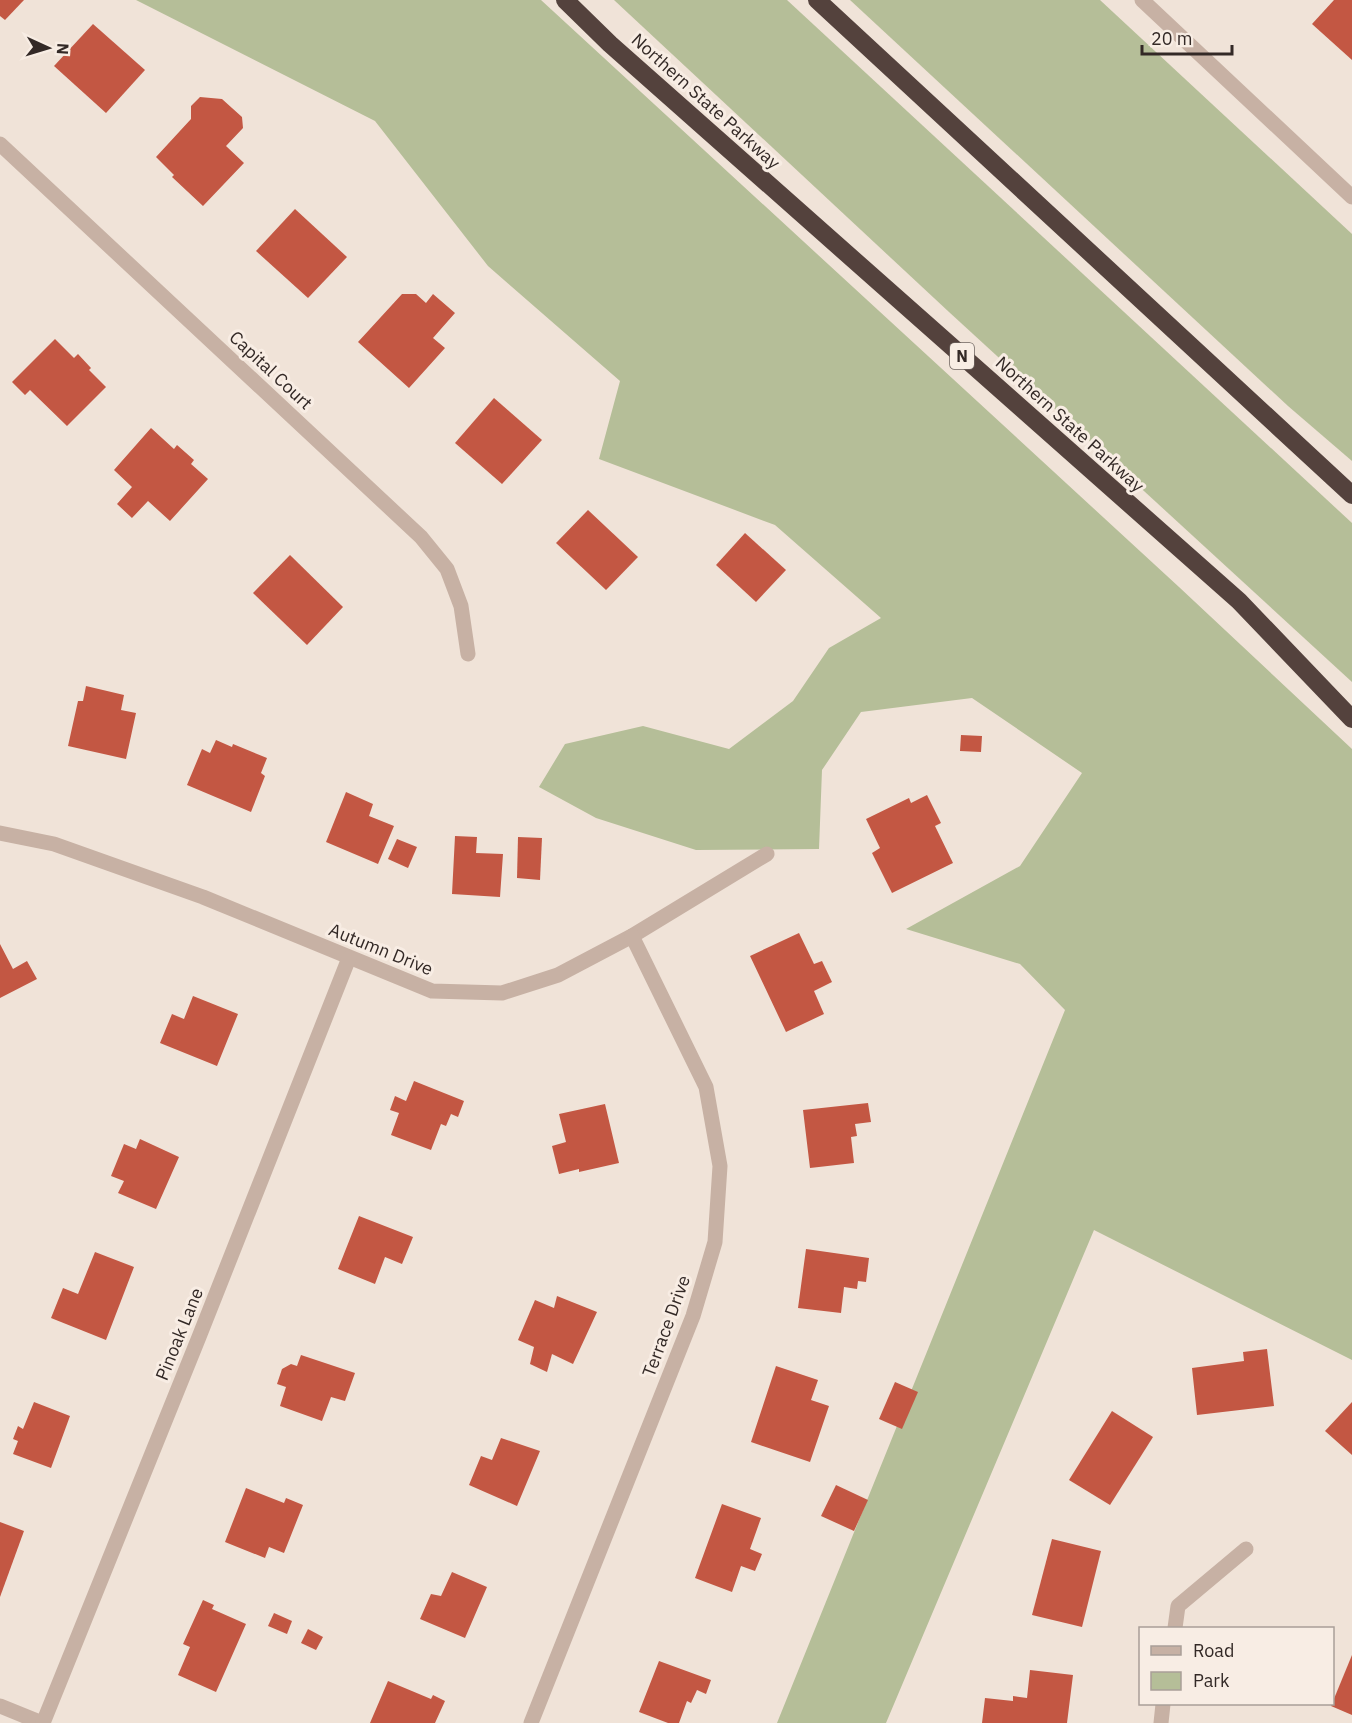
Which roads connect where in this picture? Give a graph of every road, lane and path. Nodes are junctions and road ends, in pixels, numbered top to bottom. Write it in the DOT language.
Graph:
graph roads {
  1 [pos="565,0"];
  2 [pos="817,0"];
  3 [pos="1142,0"];
  4 [pos="0,144"];
  5 [pos="1352,197"];
  6 [pos="1352,495"];
  7 [pos="468,654"];
  8 [pos="1352,718"];
  9 [pos="0,833"];
  10 [pos="768,854"];
  11 [pos="632,936"];
  12 [pos="349,958"];
  13 [pos="1246,1549"];
  14 [pos="1175,1627"];
  15 [pos="1164,1705"];
  16 [pos="0,1706"];
  17 [pos="43,1723"];
  18 [pos="531,1723"];
  19 [pos="1161,1723"];
  1 -- 8 [label="highway, Northern State Parkway / N"];
  2 -- 6 [label="highway"];
  3 -- 5 [label="street"];
  4 -- 7 [label="street, Capital Court"];
  9 -- 12 [label="street, Autumn Drive"];
  10 -- 11 [label="street, Autumn Drive"];
  11 -- 12 [label="street, Autumn Drive"];
  11 -- 18 [label="street, Terrace Drive"];
  12 -- 17 [label="street, Pinoak Lane"];
  13 -- 14 [label="street"];
  15 -- 19 [label="street"];
  16 -- 17 [label="street"];
}
